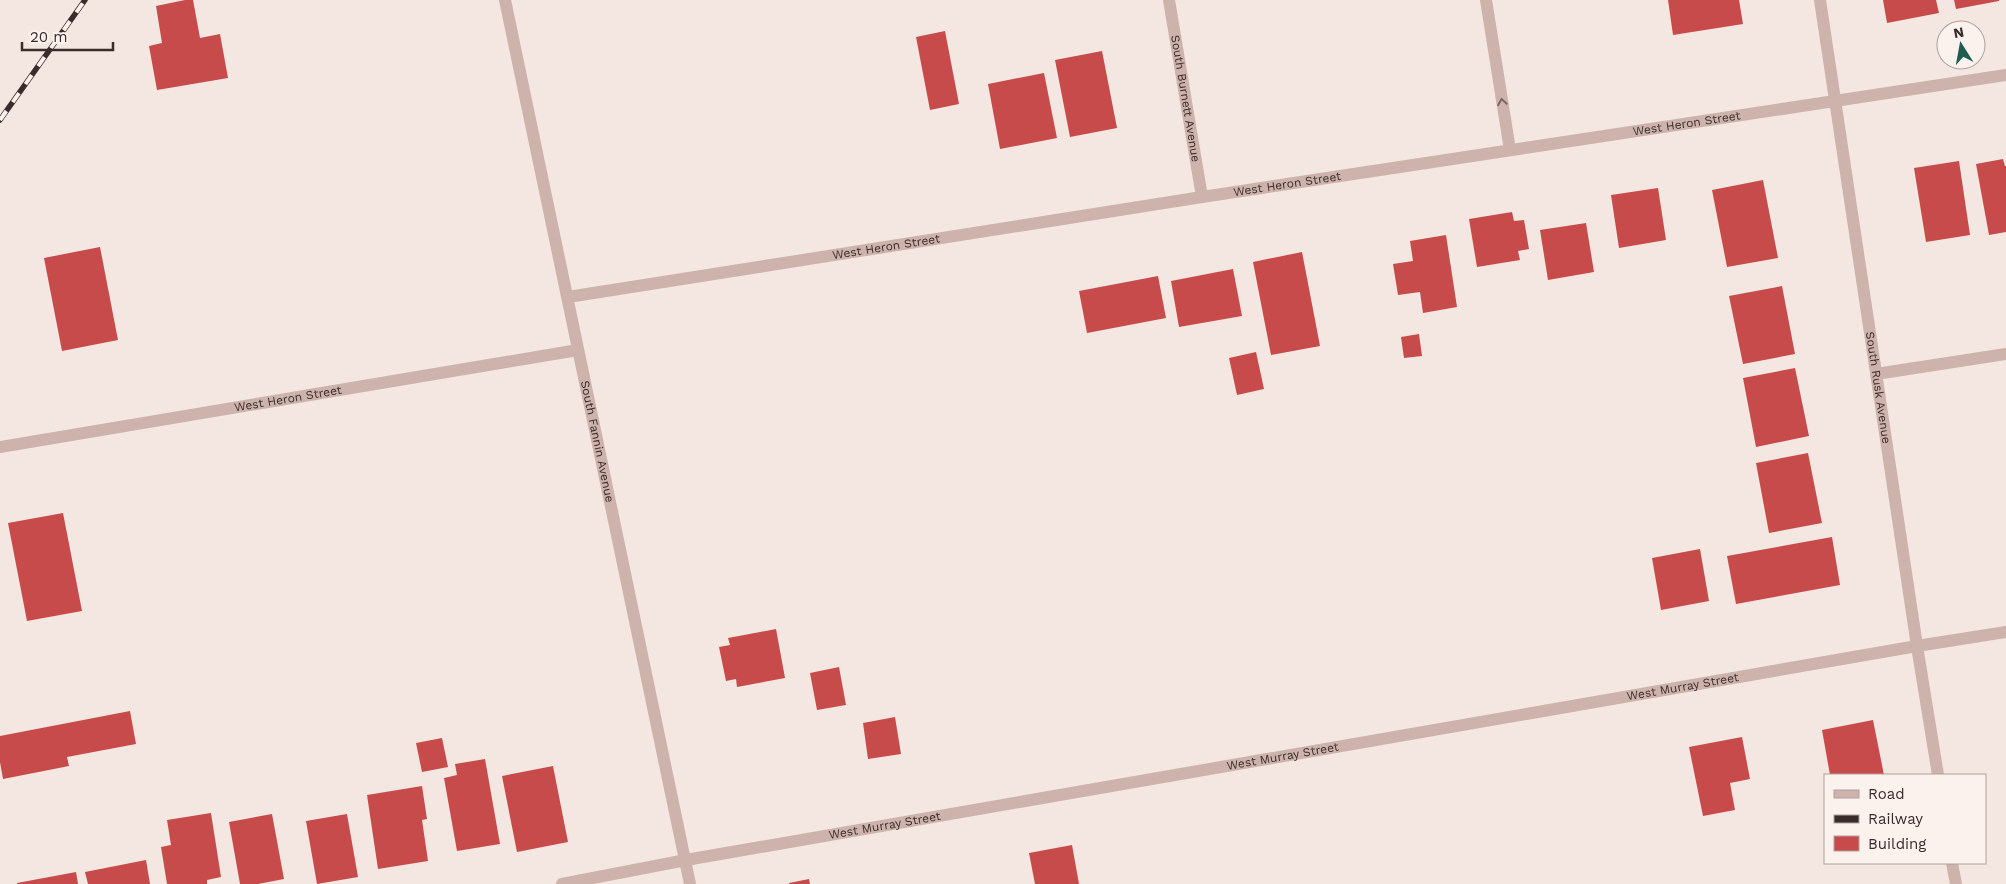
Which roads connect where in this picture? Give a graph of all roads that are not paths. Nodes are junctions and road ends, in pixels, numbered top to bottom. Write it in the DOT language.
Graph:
graph roads {
  1 [pos="505,0"];
  2 [pos="1169,0"];
  3 [pos="1486,0"];
  4 [pos="1820,0"];
  5 [pos="2006,75"];
  6 [pos="1836,102"];
  7 [pos="1510,150"];
  8 [pos="1202,197"];
  9 [pos="568,297"];
  10 [pos="578,350"];
  11 [pos="2006,354"];
  12 [pos="1876,374"];
  13 [pos="0,447"];
  14 [pos="2006,632"];
  15 [pos="1917,646"];
  16 [pos="1938,774"];
  17 [pos="686,860"];
  18 [pos="1952,864"];
  19 [pos="562,884"];
  20 [pos="690,884"];
  21 [pos="1956,884"];
  1 -- 9 [label="street, South Fannin Avenue"];
  2 -- 8 [label="street, South Burnett Avenue"];
  7 -- 3 [label="street, one-way"];
  4 -- 6 [label="street, South Rusk Avenue"];
  5 -- 6 [label="street, West Heron Street"];
  6 -- 7 [label="street, West Heron Street"];
  6 -- 12 [label="street, South Rusk Avenue"];
  7 -- 8 [label="street, West Heron Street"];
  8 -- 9 [label="street, West Heron Street"];
  9 -- 10 [label="street, South Fannin Avenue"];
  10 -- 13 [label="street, West Heron Street"];
  10 -- 17 [label="street, South Fannin Avenue"];
  11 -- 12 [label="street"];
  12 -- 15 [label="street, South Rusk Avenue"];
  14 -- 15 [label="street, West Murray Street"];
  15 -- 16 [label="street, South Rusk Avenue"];
  15 -- 17 [label="street, West Murray Street"];
  17 -- 19 [label="street, West Murray Street"];
  17 -- 20 [label="street, South Fannin Avenue"];
  18 -- 21 [label="street"];
}
